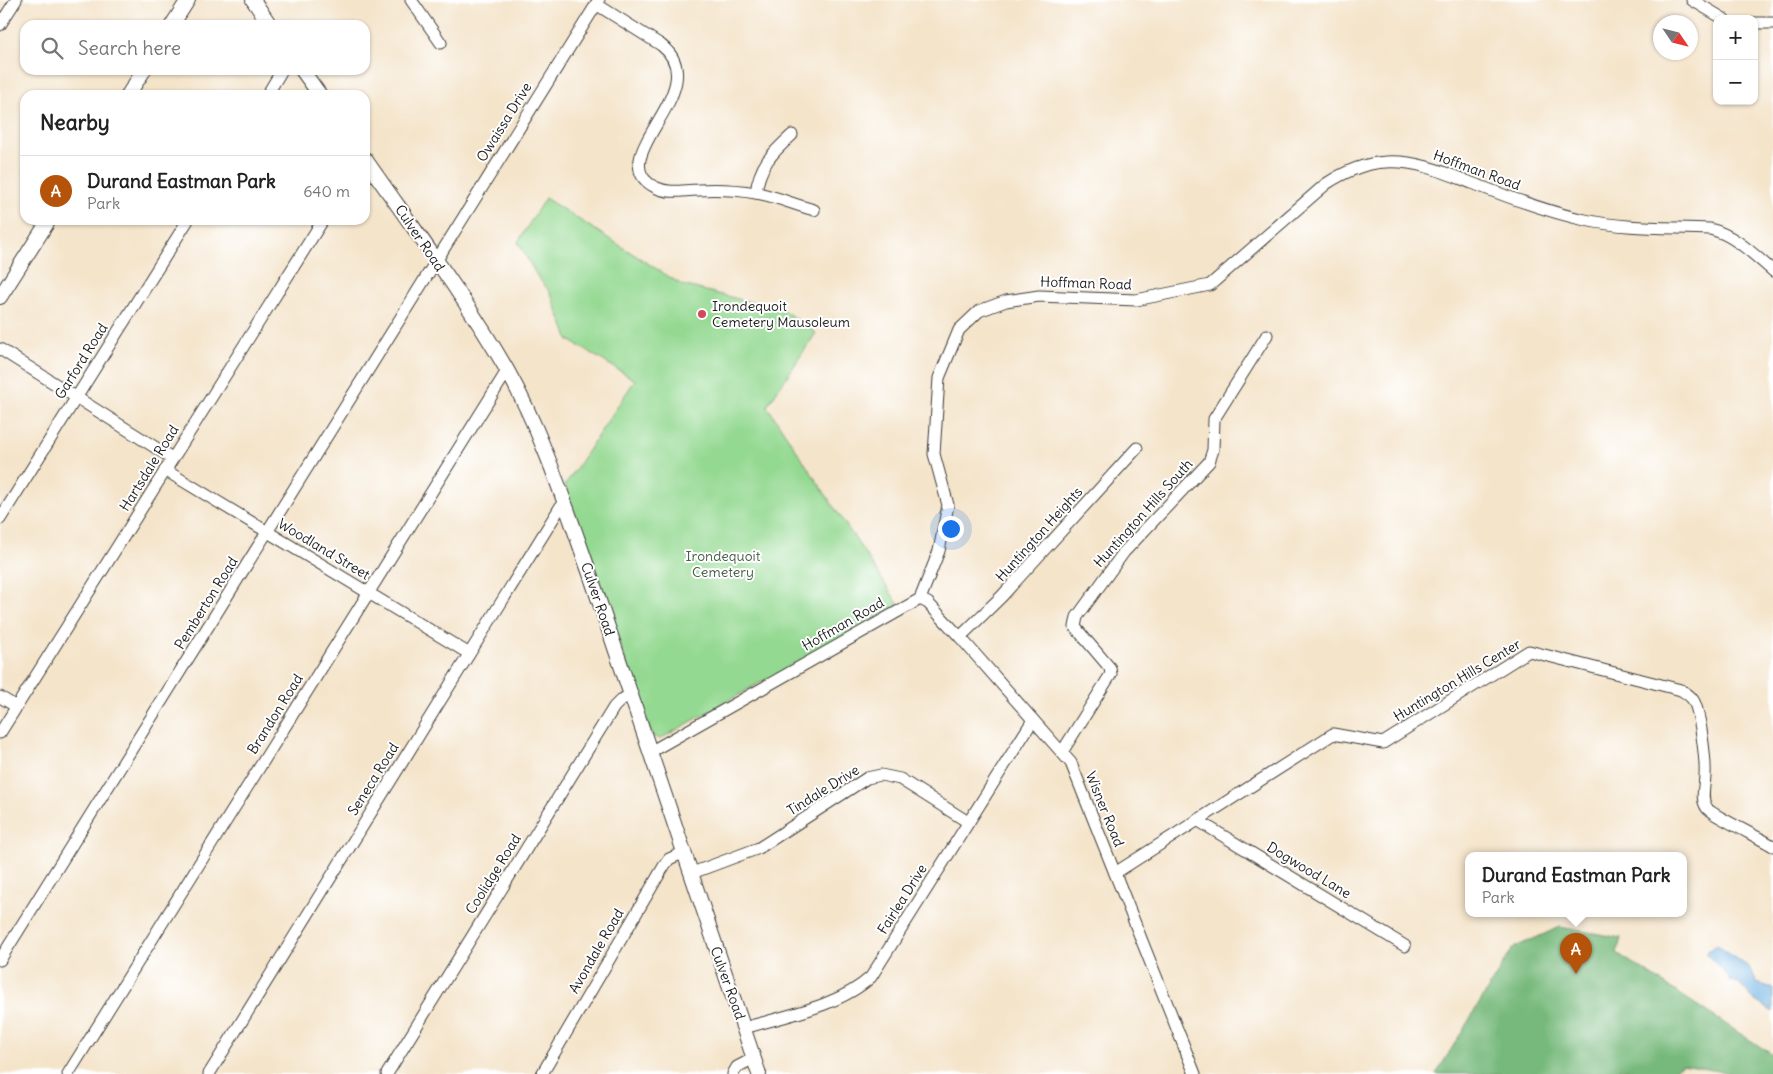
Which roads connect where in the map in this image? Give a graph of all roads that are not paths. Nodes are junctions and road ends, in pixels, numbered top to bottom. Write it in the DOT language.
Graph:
graph roads {
  1 [pos="16,0"];
  2 [pos="188,0"];
  3 [pos="253,0"];
  4 [pos="411,0"];
  5 [pos="1692,0"];
  6 [pos="597,2"];
  7 [pos="1717,15"];
  8 [pos="175,20"];
  9 [pos="267,20"];
  10 [pos="1758,23"];
  11 [pos="1773,23"];
  12 [pos="0,25"];
  13 [pos="441,43"];
  14 [pos="141,75"];
  15 [pos="279,75"];
  16 [pos="306,75"];
  17 [pos="131,90"];
  18 [pos="270,90"];
  19 [pos="316,90"];
  20 [pos="792,134"];
  21 [pos="370,166"];
  22 [pos="756,193"];
  23 [pos="814,210"];
  24 [pos="46,225"];
  25 [pos="185,225"];
  26 [pos="320,225"];
  27 [pos="435,260"];
  28 [pos="1773,271"];
  29 [pos="0,297"];
  30 [pos="1267,335"];
  31 [pos="0,348"];
  32 [pos="507,371"];
  33 [pos="76,397"];
  34 [pos="1137,448"];
  35 [pos="172,458"];
  36 [pos="165,470"];
  37 [pos="564,501"];
  38 [pos="0,519"];
  39 [pos="267,533"];
  40 [pos="368,593"];
  41 [pos="920,599"];
  42 [pos="960,637"];
  43 [pos="468,652"];
  44 [pos="630,696"];
  45 [pos="0,697"];
  46 [pos="17,707"];
  47 [pos="1033,720"];
  48 [pos="0,733"];
  49 [pos="650,752"];
  50 [pos="1062,752"];
  51 [pos="1197,820"];
  52 [pos="968,822"];
  53 [pos="1773,846"];
  54 [pos="685,852"];
  55 [pos="692,873"];
  56 [pos="1115,873"];
  57 [pos="1405,946"];
  58 [pos="0,960"];
  59 [pos="744,1028"];
  60 [pos="754,1058"];
  61 [pos="68,1074"];
  62 [pos="209,1074"];
  63 [pos="387,1074"];
  64 [pos="542,1074"];
  65 [pos="733,1074"];
  66 [pos="759,1074"];
  67 [pos="1195,1074"];
  1 -- 12 [label="street"];
  2 -- 8 [label="main road"];
  3 -- 9 [label="main road"];
  4 -- 13 [label="street"];
  5 -- 7 [label="street"];
  6 -- 22 [label="street"];
  6 -- 27 [label="street, Owaissa Drive"];
  10 -- 11 [label="street"];
  14 -- 17 [label="main road"];
  15 -- 18 [label="street"];
  16 -- 19 [label="main road"];
  20 -- 22 [label="street"];
  21 -- 27 [label="main road, Culver Road"];
  22 -- 23 [label="street"];
  24 -- 29 [label="main road"];
  25 -- 33 [label="street, Garford Road"];
  26 -- 35 [label="street, Hartsdale Road"];
  27 -- 32 [label="main road, Culver Road"];
  27 -- 39 [label="street, Pemberton Road"];
  28 -- 41 [label="street, Hoffman Road"];
  30 -- 50 [label="street, Huntington Hills South"];
  31 -- 33 [label="street"];
  32 -- 37 [label="main road, Culver Road"];
  32 -- 40 [label="street, Brandon Road"];
  33 -- 35 [label="street"];
  33 -- 38 [label="street, Garford Road"];
  34 -- 42 [label="street, Huntington Heights"];
  35 -- 36 [label="street, Hartsdale Road"];
  36 -- 39 [label="street, Woodland Street"];
  36 -- 46 [label="street, Hartsdale Road"];
  37 -- 43 [label="street, Seneca Road"];
  37 -- 44 [label="main road, Culver Road"];
  39 -- 40 [label="street, Woodland Street"];
  39 -- 58 [label="street, Pemberton Road"];
  40 -- 43 [label="street, Woodland Street"];
  40 -- 61 [label="street, Brandon Road"];
  41 -- 42 [label="street, Wisner Road"];
  41 -- 49 [label="street, Hoffman Road"];
  42 -- 47 [label="street, Wisner Road"];
  43 -- 62 [label="street, Seneca Road"];
  44 -- 49 [label="main road, Culver Road"];
  44 -- 63 [label="street, Coolidge Road"];
  45 -- 46 [label="street"];
  46 -- 48 [label="street, Hartsdale Road"];
  47 -- 50 [label="street, Wisner Road"];
  47 -- 52 [label="street, Fairlea Drive"];
  49 -- 54 [label="main road, Culver Road"];
  50 -- 56 [label="street, Wisner Road"];
  51 -- 53 [label="street, Huntington Hills Center"];
  51 -- 56 [label="street, Huntington Hills Center"];
  51 -- 57 [label="street, Dogwood Lane"];
  52 -- 55 [label="street, Tindale Drive"];
  52 -- 59 [label="street, Fairlea Drive"];
  54 -- 55 [label="main road, Culver Road"];
  54 -- 64 [label="street, Avondale Road"];
  55 -- 59 [label="main road, Culver Road"];
  56 -- 67 [label="street, Wisner Road"];
  59 -- 60 [label="main road, Culver Road"];
  60 -- 65 [label="street"];
  60 -- 66 [label="main road, Culver Road"];
}
